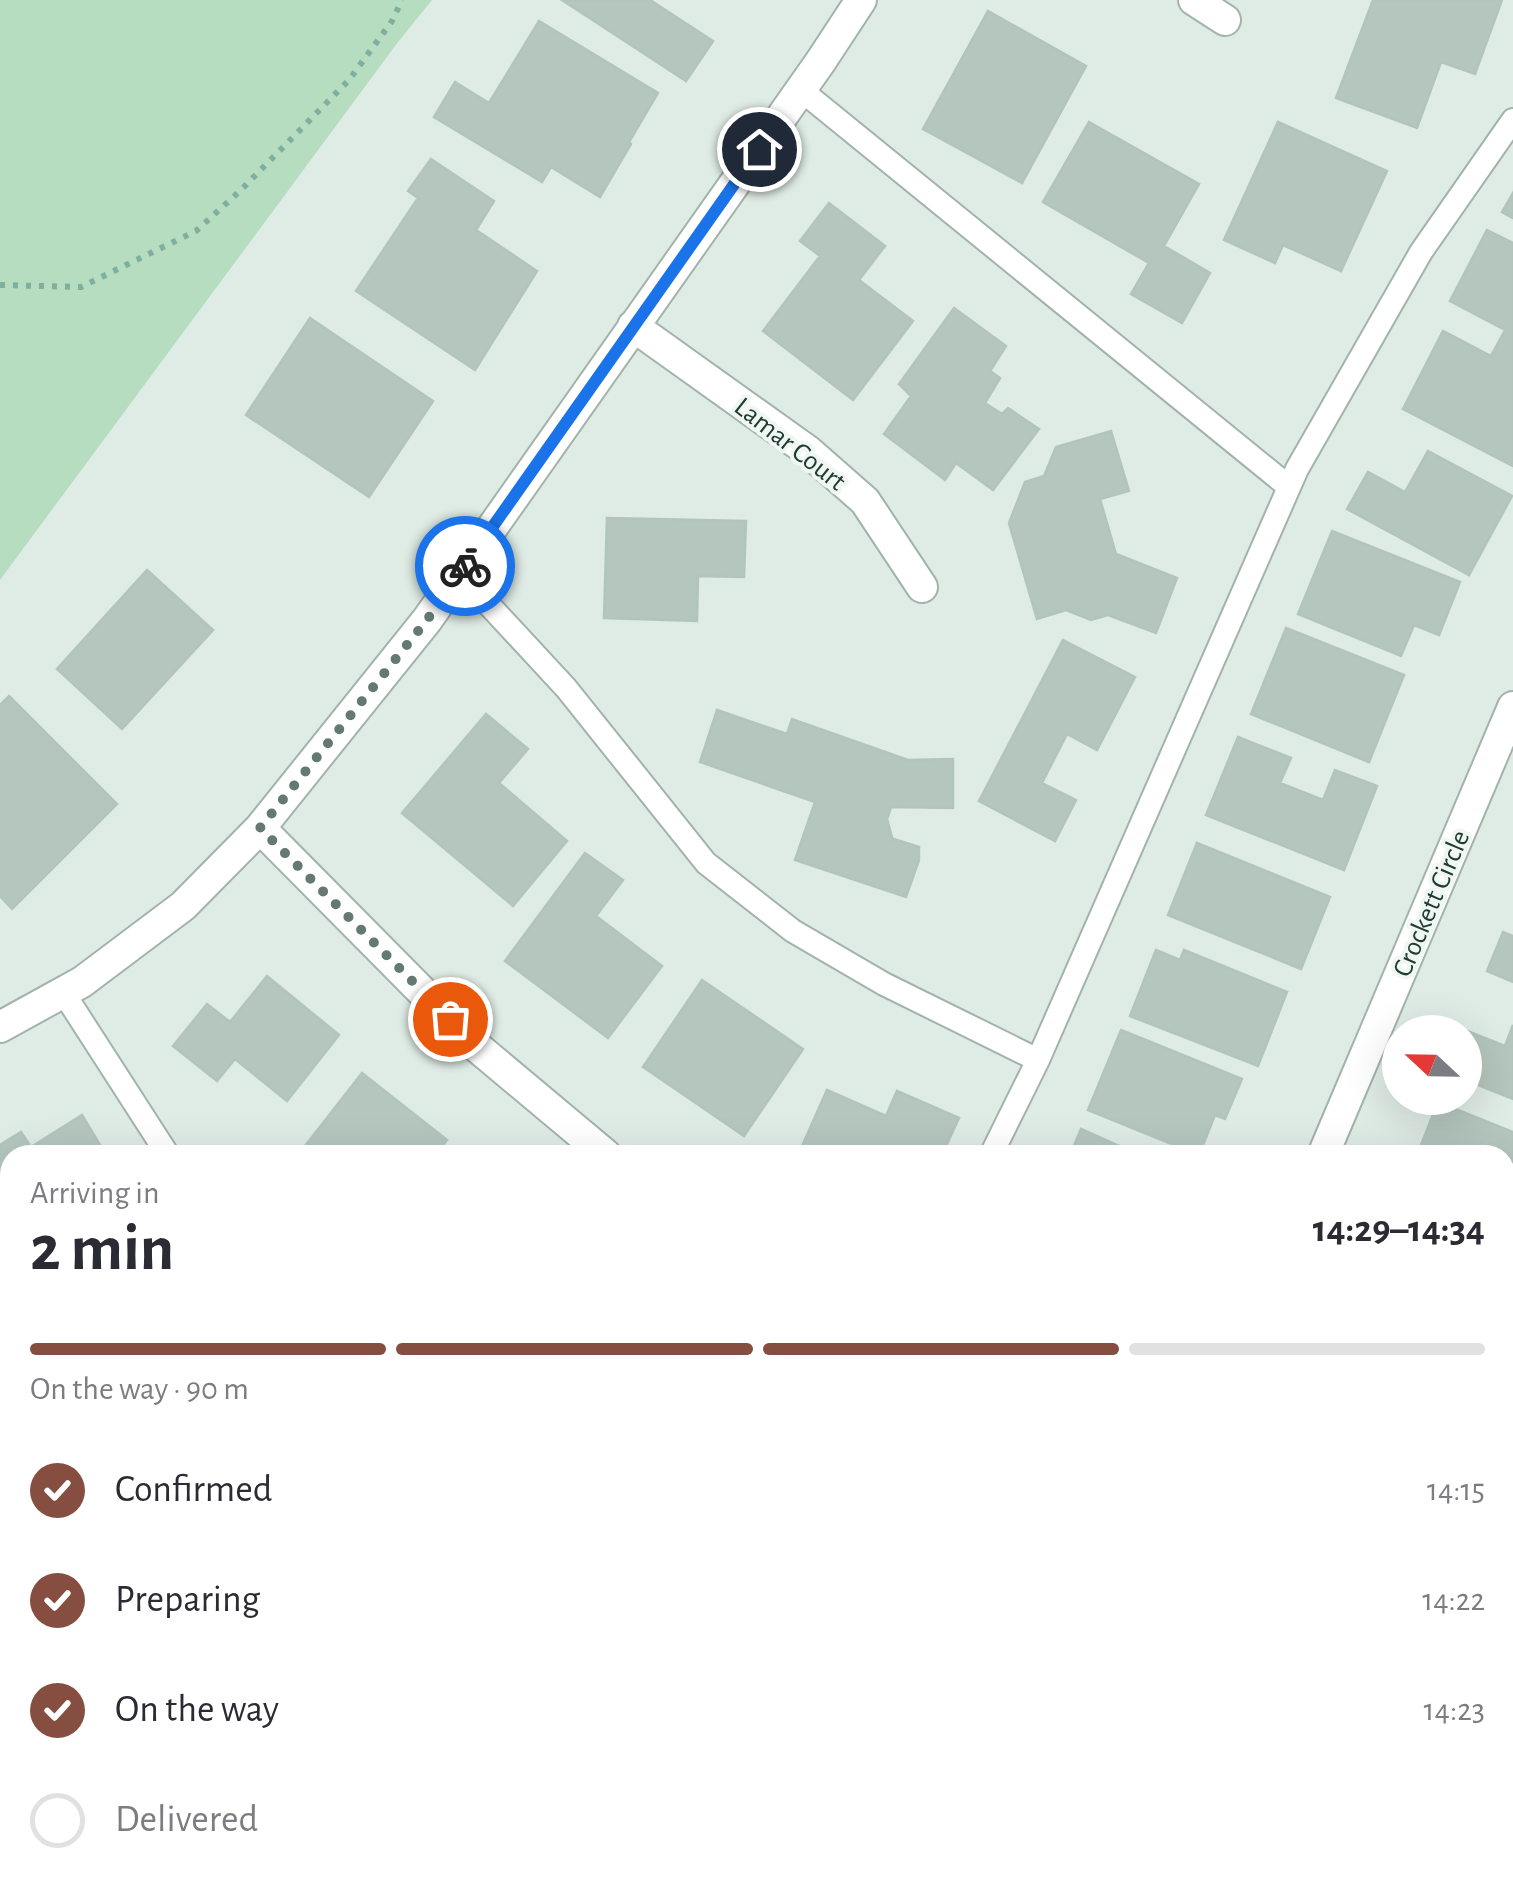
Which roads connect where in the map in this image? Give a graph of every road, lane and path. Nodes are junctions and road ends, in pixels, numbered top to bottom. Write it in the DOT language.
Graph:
graph roads {
  1 [pos="402,0"];
  2 [pos="861,0"];
  3 [pos="1194,0"];
  4 [pos="1225,20"];
  5 [pos="801,90"];
  6 [pos="1513,120"];
  7 [pos="0,285"];
  8 [pos="633,326"];
  9 [pos="1289,486"];
  10 [pos="458,576"];
  11 [pos="922,587"];
  12 [pos="1513,707"];
  13 [pos="260,828"];
  14 [pos="63,992"];
  15 [pos="0,1027"];
  16 [pos="1038,1060"];
  17 [pos="162,1145"];
  18 [pos="594,1145"];
  19 [pos="996,1145"];
  20 [pos="1327,1145"];
  1 -- 7 [label="path"];
  2 -- 5 [label="street"];
  3 -- 4 [label="street"];
  5 -- 8 [label="street"];
  5 -- 9 [label="lane"];
  6 -- 9 [label="lane"];
  8 -- 10 [label="street"];
  8 -- 11 [label="street, Lamar Court"];
  9 -- 16 [label="lane"];
  10 -- 13 [label="street"];
  10 -- 16 [label="lane"];
  12 -- 20 [label="street, Crockett Circle"];
  13 -- 14 [label="street"];
  13 -- 18 [label="street"];
  14 -- 15 [label="street"];
  14 -- 17 [label="lane"];
  16 -- 19 [label="lane"];
}
